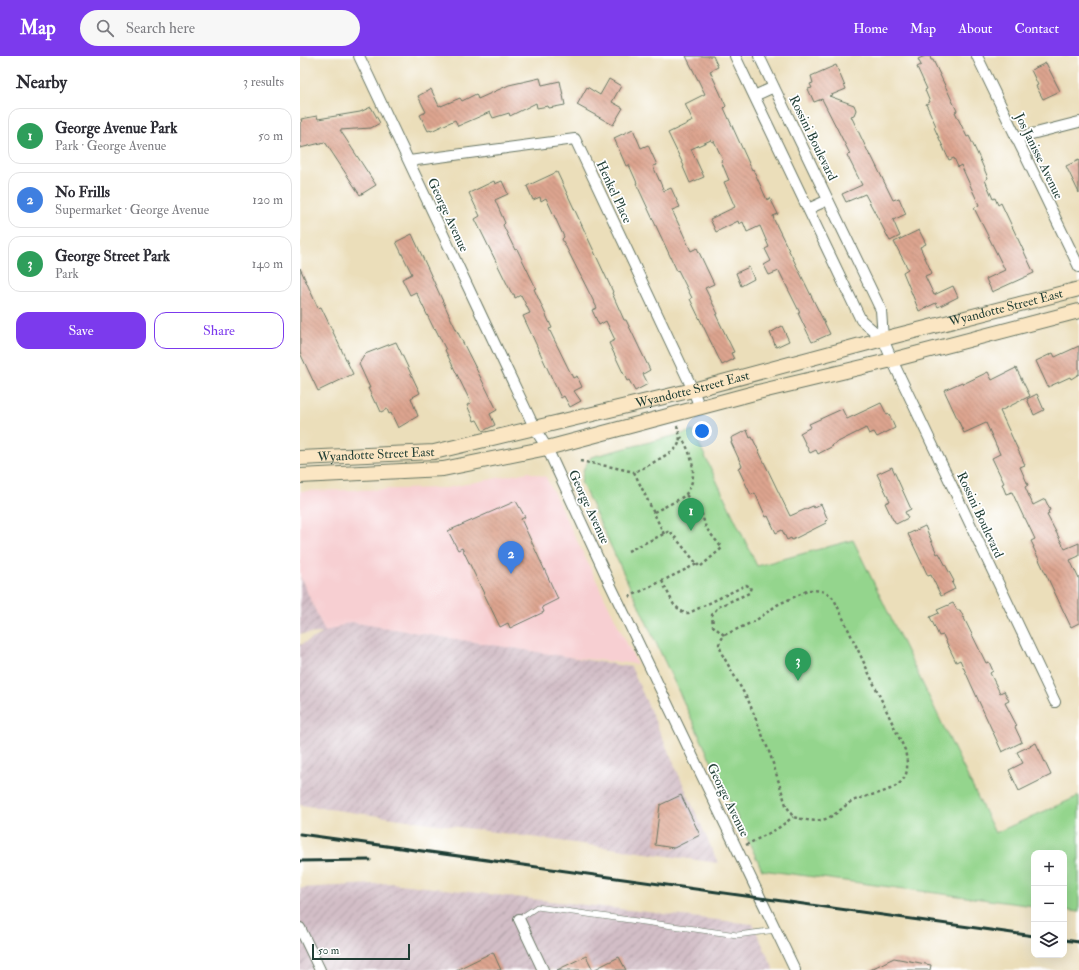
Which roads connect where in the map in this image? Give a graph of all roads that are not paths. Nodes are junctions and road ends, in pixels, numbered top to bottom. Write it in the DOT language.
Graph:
graph roads {
  1 [pos="359,56"];
  2 [pos="735,56"];
  3 [pos="759,56"];
  4 [pos="977,56"];
  5 [pos="774,87"];
  6 [pos="754,96"];
  7 [pos="1079,122"];
  8 [pos="1016,138"];
  9 [pos="408,161"];
  10 [pos="828,200"];
  11 [pos="808,209"];
  12 [pos="1079,267"];
  13 [pos="1079,289"];
  14 [pos="1079,311"];
  15 [pos="883,339"];
  16 [pos="892,360"];
  17 [pos="693,390"];
  18 [pos="700,408"];
  19 [pos="535,428"];
  20 [pos="547,448"];
  21 [pos="300,458"];
  22 [pos="300,476"];
  23 [pos="1055,702"];
  24 [pos="519,919"];
  25 [pos="300,928"];
  26 [pos="776,930"];
  27 [pos="320,970"];
  28 [pos="543,970"];
  29 [pos="795,970"];
  1 -- 9 [label="street, George Avenue"];
  2 -- 6 [label="street, Rossini Boulevard"];
  3 -- 5 [label="street, Rossini Boulevard"];
  4 -- 8 [label="street, Jos Janisse Avenue"];
  5 -- 6 [label="street, Rossini Boulevard"];
  5 -- 10 [label="street, Rossini Boulevard"];
  6 -- 11 [label="street, Rossini Boulevard"];
  7 -- 8 [label="street"];
  8 -- 12 [label="street, Jos Janisse Avenue"];
  9 -- 17 [label="street, Henkel Place"];
  9 -- 19 [label="street, George Avenue"];
  10 -- 11 [label="street, Rossini Boulevard"];
  10 -- 15 [label="street, Rossini Boulevard"];
  11 -- 15 [label="street, Rossini Boulevard"];
  13 -- 15 [label="main road, Wyandotte Street East"];
  14 -- 16 [label="main road, Wyandotte Street East"];
  15 -- 16 [label="street, Rossini Boulevard"];
  15 -- 17 [label="main road, Wyandotte Street East"];
  16 -- 18 [label="main road, Wyandotte Street East"];
  16 -- 23 [label="street, Rossini Boulevard"];
  17 -- 18 [label="street, Henkel Place"];
  17 -- 19 [label="main road, Wyandotte Street East"];
  18 -- 20 [label="main road, Wyandotte Street East"];
  19 -- 20 [label="street, George Avenue"];
  19 -- 21 [label="main road, Wyandotte Street East"];
  20 -- 22 [label="main road, Wyandotte Street East"];
  20 -- 26 [label="street, George Avenue"];
  24 -- 26 [label="lane"];
  24 -- 28 [label="street"];
  25 -- 27 [label="street"];
  26 -- 29 [label="street, George Avenue"];
}
